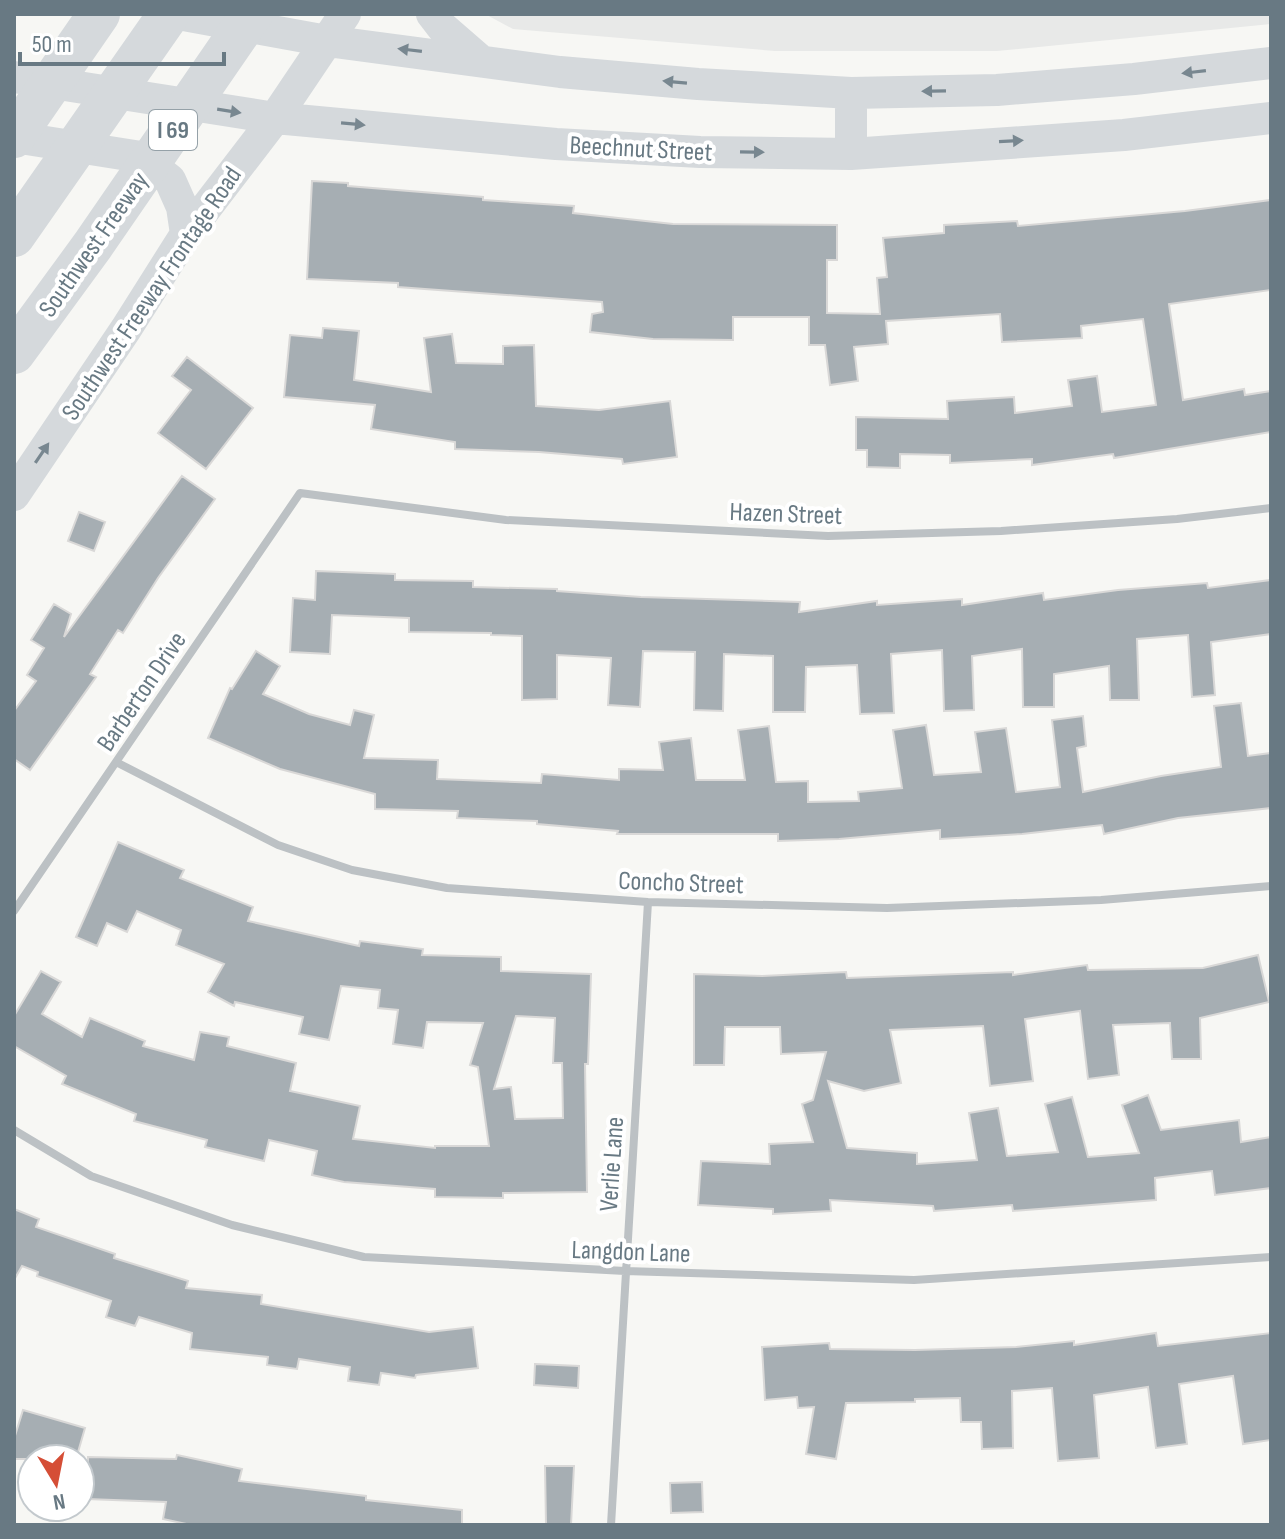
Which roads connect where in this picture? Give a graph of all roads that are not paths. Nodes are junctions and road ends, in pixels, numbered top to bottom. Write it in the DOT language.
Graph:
graph roads {
  1 [pos="99,14"];
  2 [pos="169,14"];
  3 [pos="178,14"];
  4 [pos="252,14"];
  5 [pos="345,14"];
  6 [pos="432,14"];
  7 [pos="327,41"];
  8 [pos="480,60"];
  9 [pos="1271,63"];
  10 [pos="14,77"];
  11 [pos="851,93"];
  12 [pos="275,118"];
  13 [pos="1271,118"];
  14 [pos="14,137"];
  15 [pos="851,154"];
  16 [pos="186,234"];
  17 [pos="14,236"];
  18 [pos="14,353"];
  19 [pos="300,493"];
  20 [pos="14,495"];
  21 [pos="1271,508"];
  22 [pos="116,762"];
  23 [pos="1271,886"];
  24 [pos="648,902"];
  25 [pos="14,911"];
  26 [pos="14,1130"];
  27 [pos="1271,1257"];
  28 [pos="625,1271"];
  29 [pos="611,1525"];
  1 -- 14 [label="highway"];
  2 -- 17 [label="highway"];
  3 -- 7 [label="main road"];
  4 -- 18 [label="highway, Southwest Freeway / I 69"];
  5 -- 7 [label="main road, Southwest Freeway Frontage Road"];
  6 -- 8 [label="main road"];
  8 -- 7 [label="main road, one-way"];
  7 -- 12 [label="main road, Southwest Freeway Frontage Road"];
  11 -- 8 [label="main road, one-way"];
  9 -- 11 [label="main road, one-way"];
  10 -- 12 [label="main road, Beechnut Street, one-way"];
  11 -- 15 [label="main road"];
  12 -- 15 [label="main road, Beechnut Street, one-way"];
  12 -- 16 [label="main road, Southwest Freeway Frontage Road"];
  15 -- 13 [label="main road, Beechnut Street, one-way"];
  14 -- 16 [label="main road"];
  20 -- 16 [label="main road, Southwest Freeway Frontage Road, one-way"];
  19 -- 21 [label="street, Hazen Street"];
  19 -- 22 [label="street, Barberton Drive"];
  22 -- 24 [label="street, Concho Street"];
  22 -- 25 [label="street, Barberton Drive"];
  23 -- 24 [label="street, Concho Street"];
  24 -- 28 [label="street, Verlie Lane"];
  26 -- 28 [label="street, Langdon Lane"];
  27 -- 28 [label="street, Langdon Lane"];
  28 -- 29 [label="street, Verlie Lane"];
}
